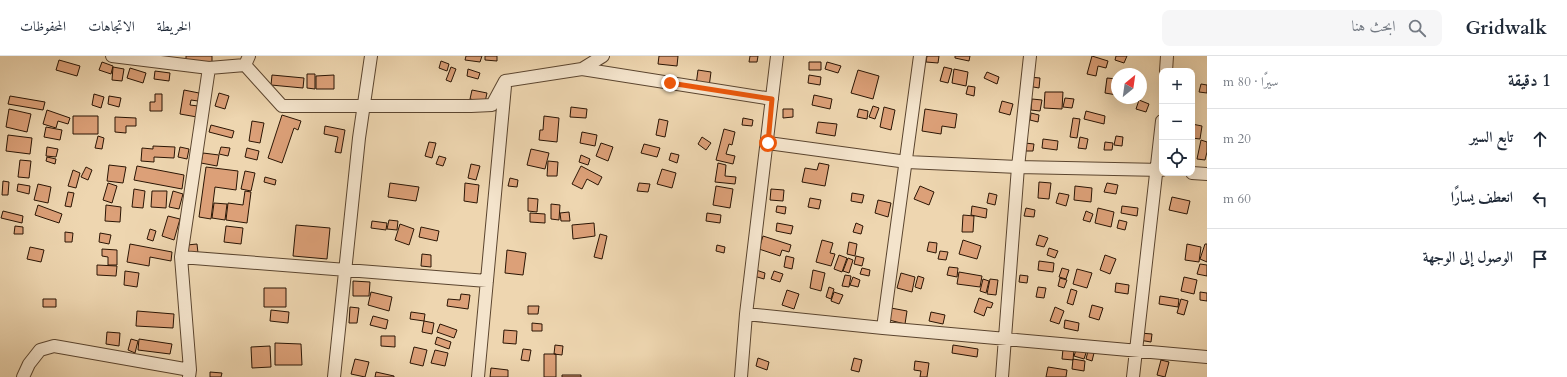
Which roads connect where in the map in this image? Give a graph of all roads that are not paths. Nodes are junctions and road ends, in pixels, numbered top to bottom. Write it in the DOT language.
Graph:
graph roads {
  1 [pos="112,56"];
  2 [pos="371,56"];
  3 [pos="603,56"];
  4 [pos="777,56"];
  5 [pos="920,56"];
  6 [pos="1030,56"];
  7 [pos="1168,56"];
  8 [pos="247,61"];
  9 [pos="209,68"];
  10 [pos="1166,68"];
  11 [pos="582,69"];
  12 [pos="505,81"];
  13 [pos="772,99"];
  14 [pos="364,107"];
  15 [pos="768,143"];
  16 [pos="907,162"];
  17 [pos="1018,167"];
  18 [pos="1159,170"];
  19 [pos="1195,173"];
  20 [pos="1207,174"];
  21 [pos="181,256"];
  22 [pos="345,270"];
  23 [pos="487,281"];
  24 [pos="746,314"];
  25 [pos="882,328"];
  26 [pos="1005,338"];
  27 [pos="1135,351"];
  28 [pos="1207,358"];
  29 [pos="189,373"];
  30 [pos="23,377"];
  31 [pos="334,377"];
  32 [pos="478,377"];
  33 [pos="741,377"];
  34 [pos="1002,377"];
  35 [pos="1133,377"];
  1 -- 9 [label="street"];
  2 -- 14 [label="street"];
  3 -- 11 [label="street"];
  4 -- 13 [label="street"];
  5 -- 16 [label="street"];
  6 -- 17 [label="street"];
  7 -- 10 [label="street"];
  8 -- 9 [label="street"];
  8 -- 14 [label="street"];
  9 -- 21 [label="street"];
  11 -- 12 [label="street"];
  11 -- 13 [label="street"];
  12 -- 14 [label="street"];
  12 -- 23 [label="street"];
  13 -- 15 [label="street"];
  14 -- 22 [label="street"];
  15 -- 16 [label="street"];
  15 -- 24 [label="street"];
  16 -- 17 [label="street"];
  16 -- 25 [label="street"];
  17 -- 18 [label="street"];
  17 -- 26 [label="street"];
  18 -- 27 [label="street"];
  19 -- 20 [label="street"];
  21 -- 22 [label="street"];
  21 -- 29 [label="street"];
  22 -- 23 [label="street"];
  22 -- 31 [label="street"];
  23 -- 32 [label="street"];
  24 -- 25 [label="street"];
  24 -- 33 [label="street"];
  25 -- 26 [label="street"];
  26 -- 27 [label="street"];
  26 -- 34 [label="street"];
  27 -- 28 [label="street"];
  27 -- 35 [label="street"];
  29 -- 30 [label="street"];
}
